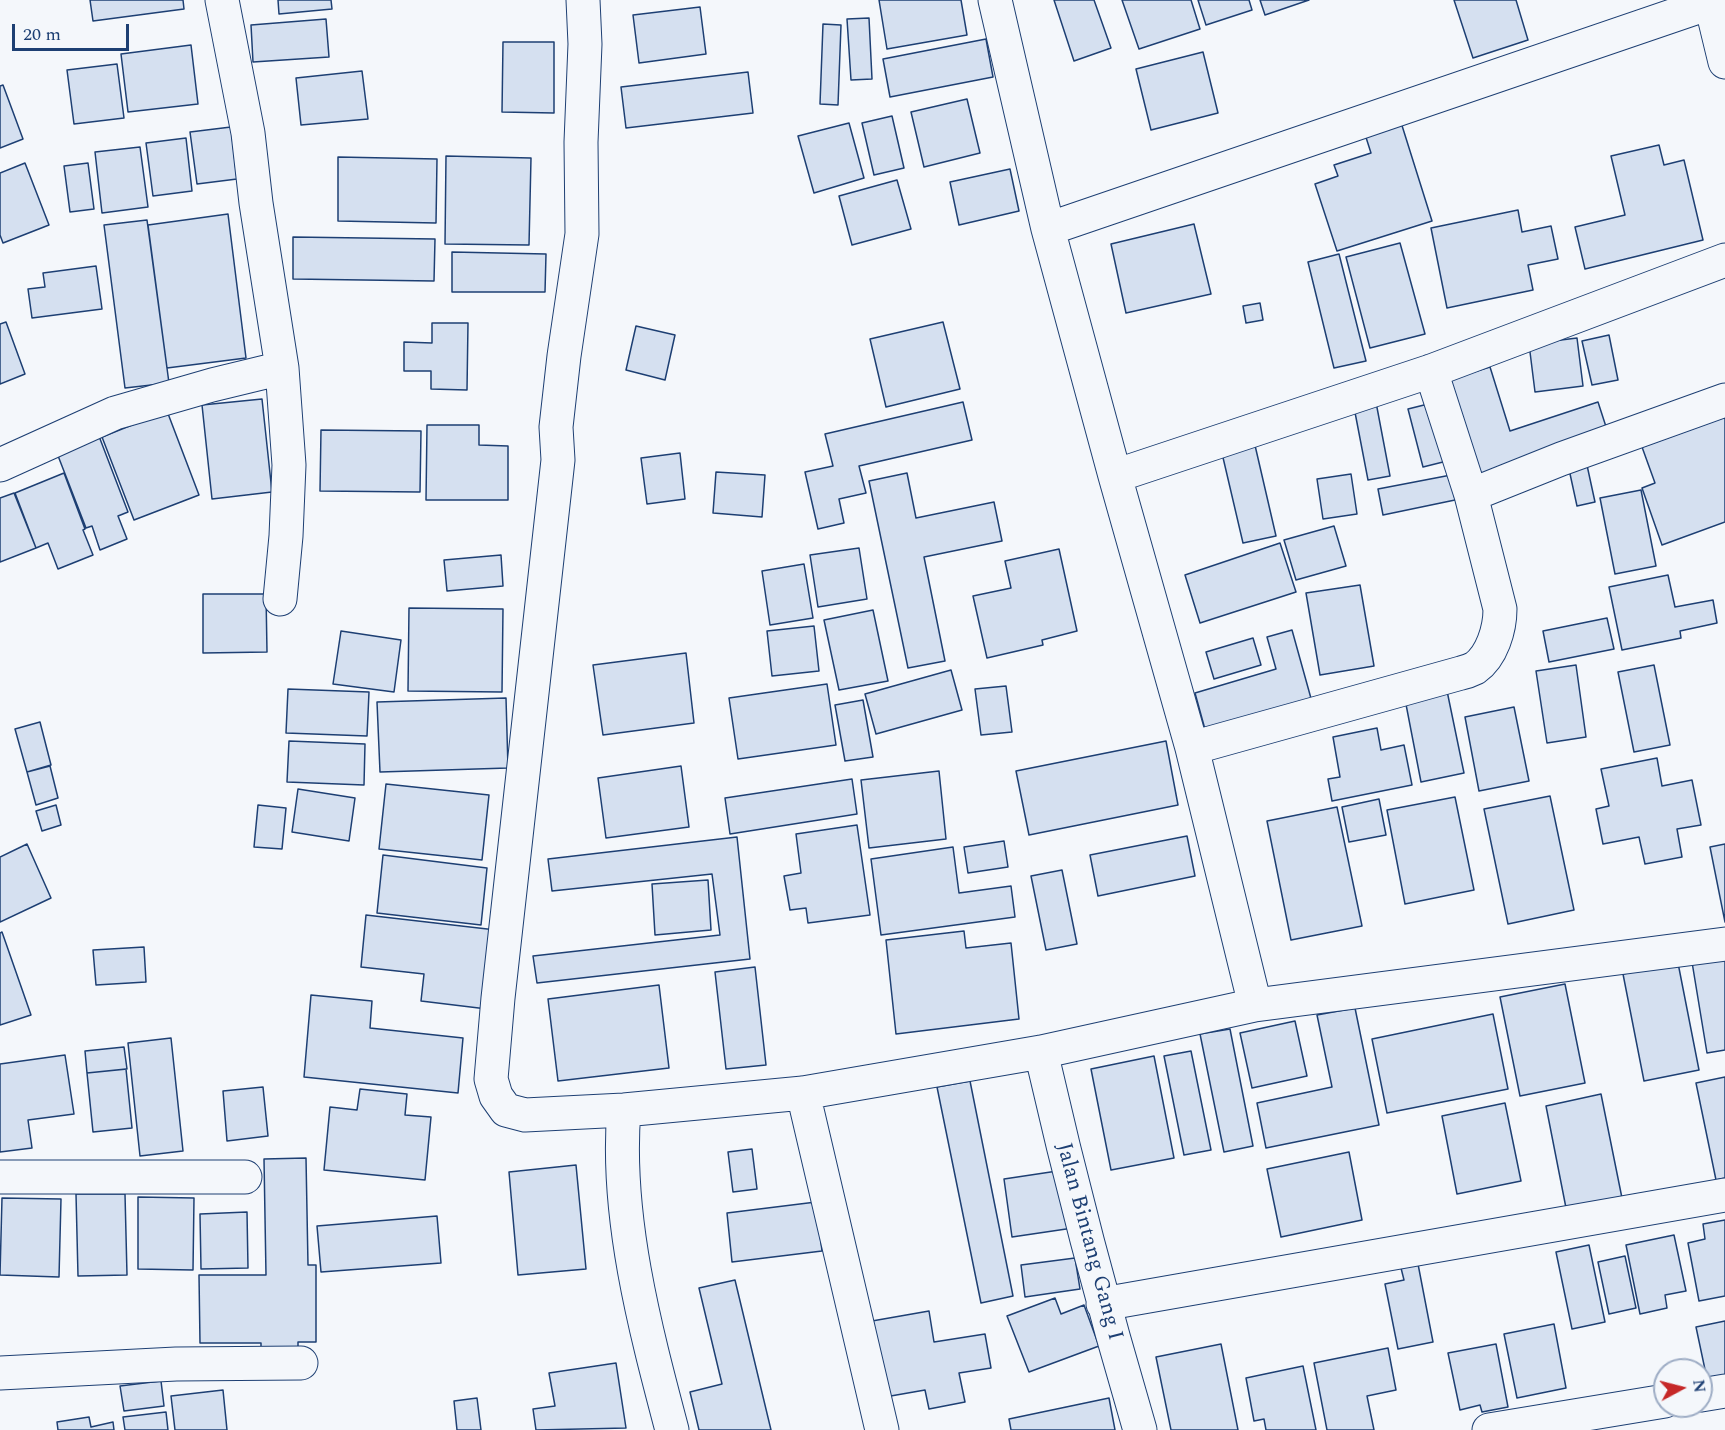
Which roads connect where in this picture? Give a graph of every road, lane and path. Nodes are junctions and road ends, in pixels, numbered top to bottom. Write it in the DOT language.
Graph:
graph roads {
  1 [pos="222,0"];
  2 [pos="583,0"];
  3 [pos="995,0"];
  4 [pos="1710,2"];
  5 [pos="1725,62"];
  6 [pos="1048,229"];
  7 [pos="1725,260"];
  8 [pos="282,368"];
  9 [pos="1431,371"];
  10 [pos="1725,400"];
  11 [pos="0,465"];
  12 [pos="1115,476"];
  13 [pos="1471,495"];
  14 [pos="280,599"];
  15 [pos="1191,748"];
  16 [pos="1725,944"];
  17 [pos="1255,1005"];
  18 [pos="1041,1052"];
  19 [pos="803,1093"];
  20 [pos="624,1110"];
  21 [pos="0,1177"];
  22 [pos="245,1177"];
  23 [pos="1725,1195"];
  24 [pos="1103,1304"];
  25 [pos="301,1363"];
  26 [pos="0,1373"];
  27 [pos="1653,1403"];
  28 [pos="672,1430"];
  29 [pos="882,1430"];
  30 [pos="1140,1430"];
  31 [pos="1490,1430"];
  1 -- 8 [label="street"];
  2 -- 20 [label="street"];
  3 -- 6 [label="street"];
  4 -- 5 [label="street"];
  4 -- 6 [label="street"];
  6 -- 12 [label="street"];
  7 -- 9 [label="street"];
  8 -- 11 [label="street"];
  8 -- 14 [label="street"];
  9 -- 12 [label="street"];
  9 -- 13 [label="street"];
  10 -- 13 [label="street"];
  12 -- 15 [label="street"];
  13 -- 15 [label="street"];
  15 -- 17 [label="street"];
  16 -- 17 [label="street"];
  17 -- 18 [label="street"];
  18 -- 19 [label="street"];
  18 -- 24 [label="street, Jalan Bintang Gang I"];
  19 -- 20 [label="street"];
  19 -- 29 [label="street"];
  20 -- 28 [label="street"];
  21 -- 22 [label="street"];
  23 -- 24 [label="street"];
  24 -- 30 [label="street, Jalan Bintang Gang I"];
  25 -- 26 [label="street"];
  27 -- 31 [label="street"];
}
